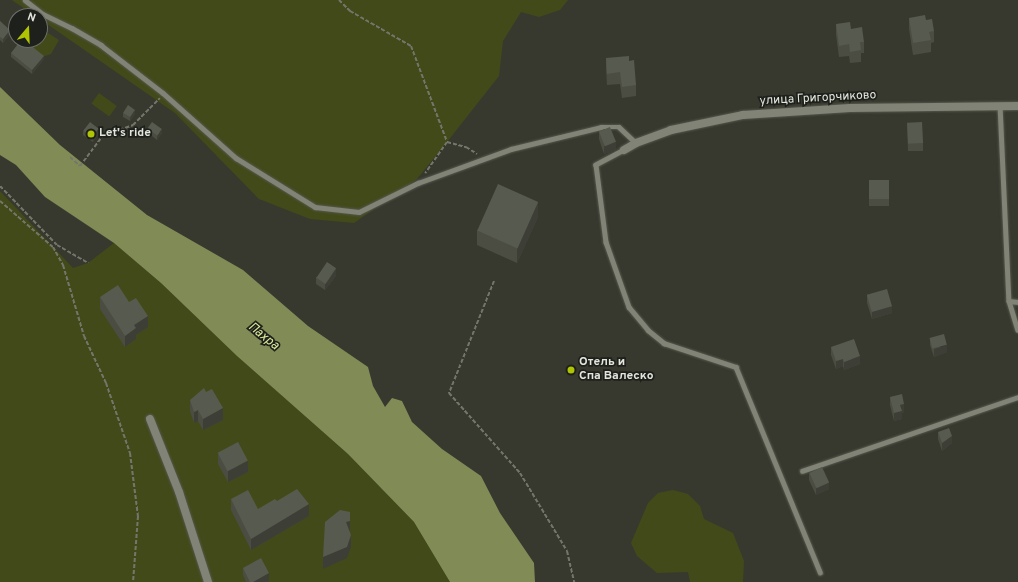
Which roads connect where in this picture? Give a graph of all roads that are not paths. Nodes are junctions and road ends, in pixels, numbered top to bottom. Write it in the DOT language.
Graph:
graph roads {
  1 [pos="25,0"];
  2 [pos="1000,105"];
  3 [pos="1018,106"];
  4 [pos="636,143"];
  5 [pos="624,150"];
  6 [pos="1009,301"];
  7 [pos="1018,302"];
  8 [pos="1018,330"];
  9 [pos="1018,397"];
  10 [pos="150,419"];
  11 [pos="802,471"];
  12 [pos="820,572"];
  13 [pos="208,582"];
  1 -- 4 [label="lane"];
  2 -- 3 [label="street, улица Григорчиково"];
  2 -- 4 [label="street, улица Григорчиково"];
  2 -- 6 [label="lane"];
  4 -- 5 [label="street, улица Григорчиково"];
  5 -- 12 [label="lane"];
  6 -- 7 [label="lane"];
  6 -- 8 [label="lane"];
  9 -- 11 [label="lane"];
  10 -- 13 [label="street"];
}
